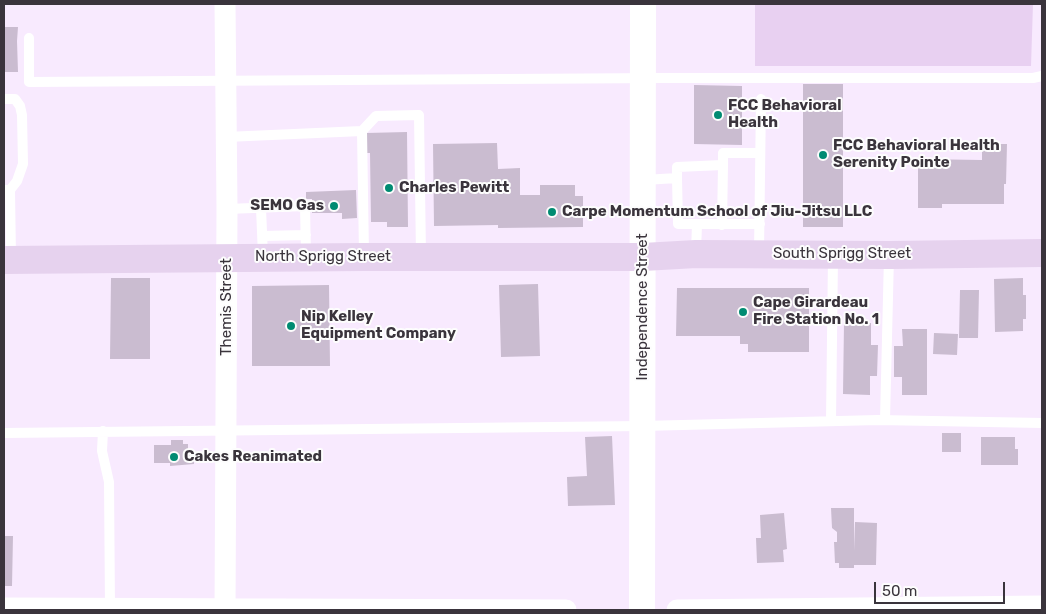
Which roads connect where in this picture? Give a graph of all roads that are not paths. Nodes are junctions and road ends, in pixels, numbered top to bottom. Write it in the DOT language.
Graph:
graph roads {
  1 [pos="226,4"];
  2 [pos="643,4"];
  3 [pos="29,38"];
  4 [pos="1042,76"];
  5 [pos="643,78"];
  6 [pos="226,81"];
  7 [pos="4,99"];
  8 [pos="761,99"];
  9 [pos="362,131"];
  10 [pos="226,137"];
  11 [pos="760,153"];
  12 [pos="723,165"];
  13 [pos="677,178"];
  14 [pos="644,180"];
  15 [pos="7,190"];
  16 [pos="261,208"];
  17 [pos="228,209"];
  18 [pos="696,224"];
  19 [pos="722,224"];
  20 [pos="760,224"];
  21 [pos="306,246"];
  22 [pos="263,247"];
  23 [pos="1042,253"];
  24 [pos="696,254"];
  25 [pos="759,254"];
  26 [pos="833,254"];
  27 [pos="890,255"];
  28 [pos="364,257"];
  29 [pos="421,257"];
  30 [pos="642,257"];
  31 [pos="227,258"];
  32 [pos="8,260"];
  33 [pos="886,420"];
  34 [pos="831,421"];
  35 [pos="1042,423"];
  36 [pos="643,426"];
  37 [pos="226,430"];
  38 [pos="103,432"];
  39 [pos="4,433"];
  40 [pos="1042,606"];
  41 [pos="4,608"];
  42 [pos="65,609"];
  43 [pos="110,609"];
  44 [pos="132,609"];
  45 [pos="225,609"];
  46 [pos="566,610"];
  47 [pos="642,610"];
  48 [pos="677,610"];
  1 -- 6 [label="street, Themis Street"];
  2 -- 5 [label="street, Independence Street"];
  3 -- 6 [label="lane"];
  4 -- 5 [label="lane"];
  5 -- 6 [label="lane"];
  5 -- 14 [label="street, Independence Street"];
  6 -- 10 [label="street, Themis Street"];
  7 -- 15 [label="lane"];
  8 -- 11 [label="lane"];
  9 -- 10 [label="lane"];
  9 -- 28 [label="lane"];
  9 -- 29 [label="lane"];
  10 -- 17 [label="street, Themis Street"];
  11 -- 12 [label="lane"];
  11 -- 20 [label="lane"];
  12 -- 13 [label="lane"];
  12 -- 19 [label="lane"];
  13 -- 14 [label="lane"];
  13 -- 18 [label="lane"];
  14 -- 30 [label="street, Independence Street"];
  15 -- 32 [label="lane"];
  16 -- 17 [label="lane"];
  16 -- 21 [label="lane"];
  16 -- 22 [label="lane"];
  17 -- 31 [label="street, Themis Street"];
  18 -- 19 [label="lane"];
  18 -- 24 [label="lane"];
  19 -- 20 [label="lane"];
  20 -- 25 [label="lane"];
  21 -- 22 [label="main road, North Sprigg Street"];
  21 -- 28 [label="main road, North Sprigg Street"];
  22 -- 31 [label="main road, North Sprigg Street"];
  23 -- 27 [label="main road, South Sprigg Street"];
  24 -- 25 [label="main road, South Sprigg Street"];
  24 -- 30 [label="main road, South Sprigg Street"];
  25 -- 26 [label="main road, South Sprigg Street"];
  26 -- 27 [label="main road, South Sprigg Street"];
  26 -- 34 [label="lane"];
  27 -- 33 [label="lane"];
  28 -- 29 [label="main road, North Sprigg Street"];
  29 -- 30 [label="main road, North Sprigg Street"];
  30 -- 36 [label="street, Independence Street"];
  31 -- 32 [label="main road, North Sprigg Street"];
  31 -- 37 [label="street, Themis Street"];
  33 -- 34 [label="lane"];
  33 -- 35 [label="lane"];
  34 -- 36 [label="lane"];
  36 -- 37 [label="lane"];
  36 -- 47 [label="street, Independence Street"];
  37 -- 38 [label="lane"];
  37 -- 45 [label="street, Themis Street"];
  38 -- 39 [label="lane"];
  38 -- 43 [label="lane"];
  40 -- 48 [label="street"];
  41 -- 42 [label="street"];
  42 -- 43 [label="street"];
  43 -- 44 [label="street"];
  44 -- 45 [label="street"];
  45 -- 46 [label="street"];
}
